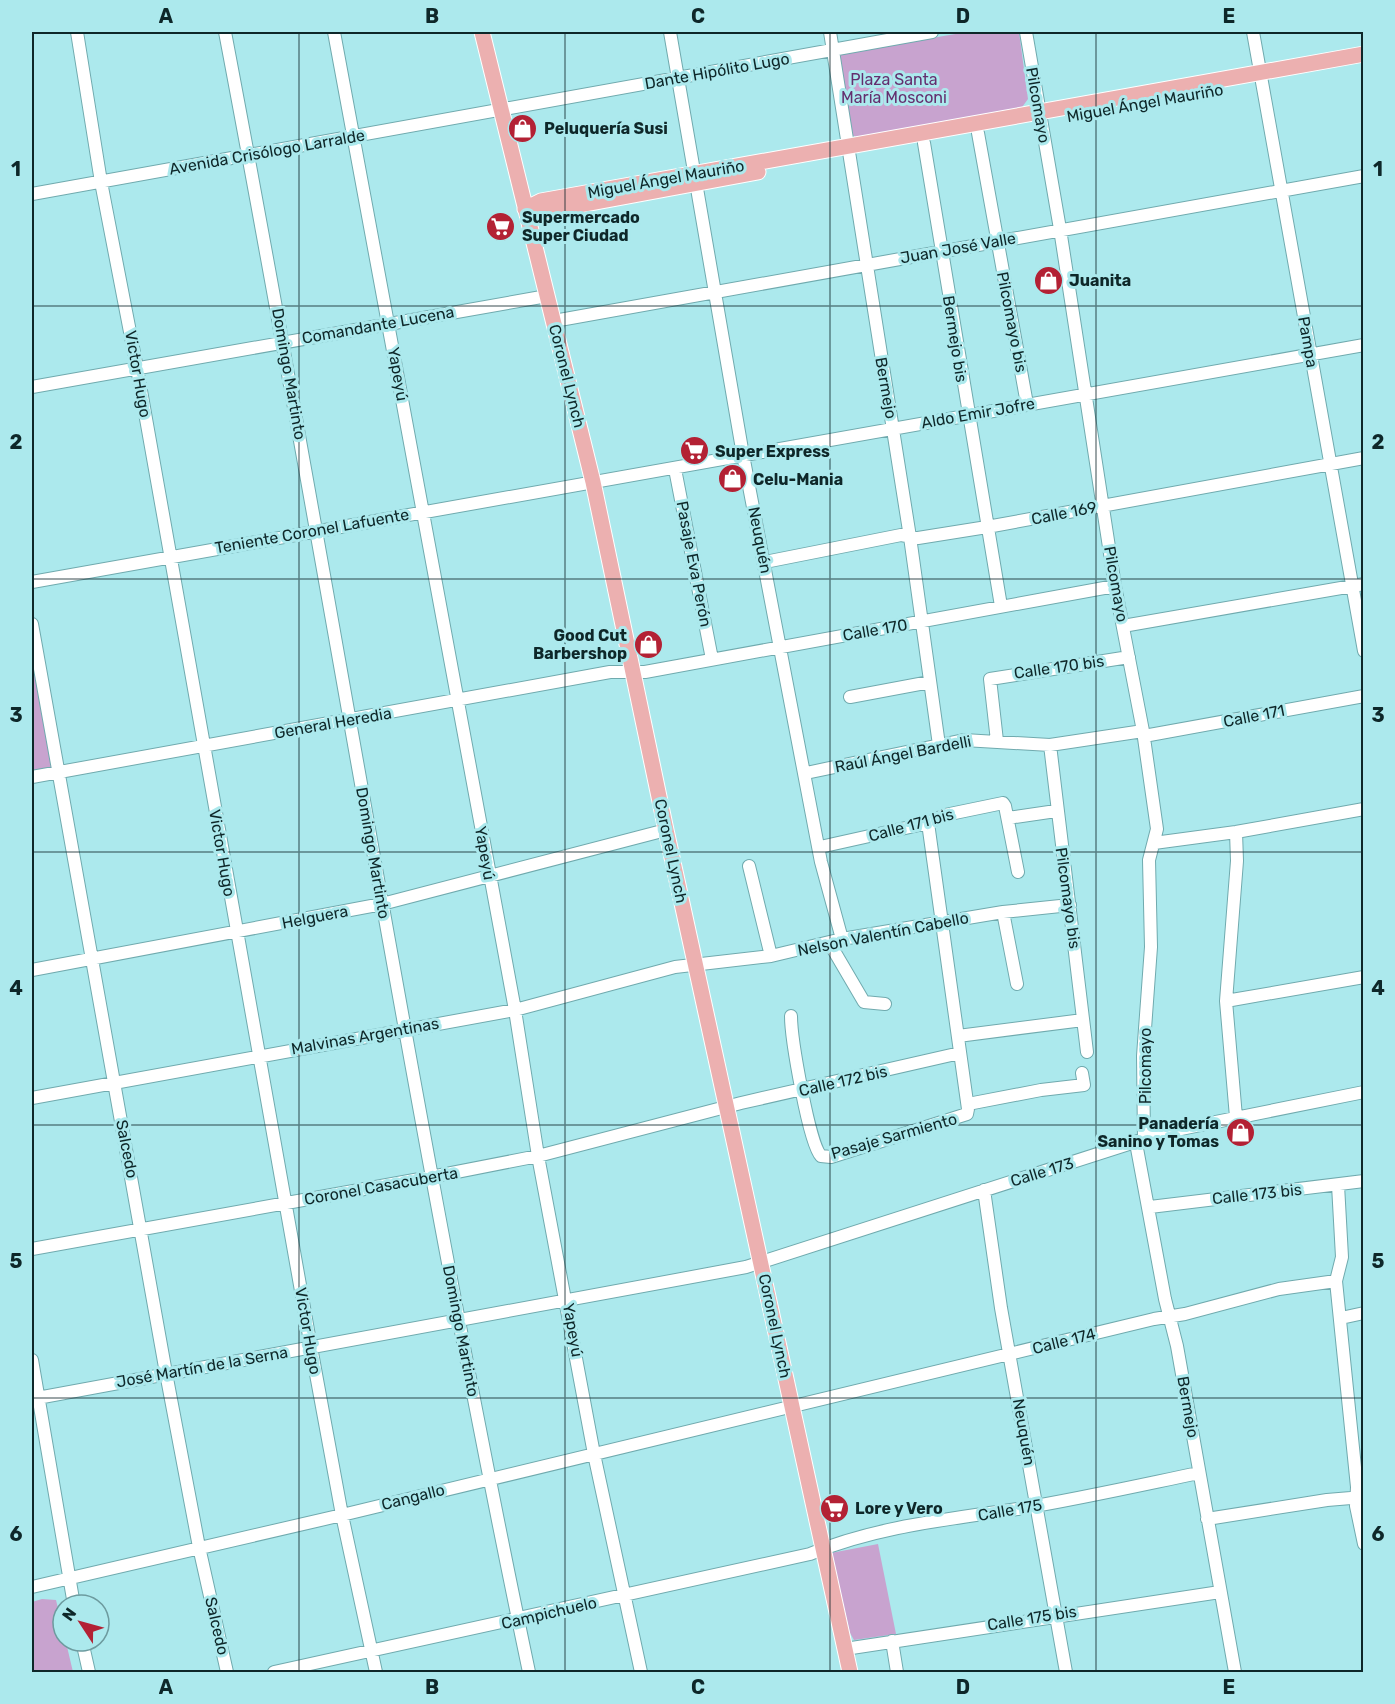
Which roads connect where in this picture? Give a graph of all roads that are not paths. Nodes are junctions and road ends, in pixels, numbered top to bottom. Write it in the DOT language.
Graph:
graph roads {
  1 [pos="76,32"];
  2 [pos="225,32"];
  3 [pos="334,32"];
  4 [pos="482,32"];
  5 [pos="670,32"];
  6 [pos="830,32"];
  7 [pos="932,32"];
  8 [pos="1026,32"];
  9 [pos="1253,32"];
  10 [pos="833,50"];
  11 [pos="1364,54"];
  12 [pos="1364,63"];
  13 [pos="678,78"];
  14 [pos="1260,78"];
  15 [pos="502,110"];
  16 [pos="1040,117"];
  17 [pos="978,133"];
  18 [pos="355,137"];
  19 [pos="924,143"];
  20 [pos="849,151"];
  21 [pos="248,154"];
  22 [pos="1364,176"];
  23 [pos="695,178"];
  24 [pos="101,182"];
  25 [pos="1281,190"];
  26 [pos="32,194"];
  27 [pos="525,209"];
  28 [pos="1060,229"];
  29 [pos="998,242"];
  30 [pos="941,251"];
  31 [pos="865,263"];
  32 [pos="714,291"];
  33 [pos="547,296"];
  34 [pos="554,321"];
  35 [pos="389,322"];
  36 [pos="283,342"];
  37 [pos="1364,345"];
  38 [pos="1310,354"];
  39 [pos="137,368"];
  40 [pos="32,387"];
  41 [pos="1084,394"];
  42 [pos="1027,404"];
  43 [pos="968,415"];
  44 [pos="893,428"];
  45 [pos="743,455"];
  46 [pos="1364,458"];
  47 [pos="1329,465"];
  48 [pos="675,469"];
  49 [pos="593,482"];
  50 [pos="1103,506"];
  51 [pos="423,512"];
  52 [pos="987,527"];
  53 [pos="316,530"];
  54 [pos="910,537"];
  55 [pos="170,555"];
  56 [pos="765,562"];
  57 [pos="32,582"];
  58 [pos="1358,585"];
  59 [pos="1115,586"];
  60 [pos="1002,606"];
  61 [pos="921,622"];
  62 [pos="32,624"];
  63 [pos="1123,626"];
  64 [pos="781,647"];
  65 [pos="1364,651"];
  66 [pos="1129,657"];
  67 [pos="712,659"];
  68 [pos="634,672"];
  69 [pos="930,682"];
  70 [pos="1364,696"];
  71 [pos="850,697"];
  72 [pos="457,700"];
  73 [pos="350,719"];
  74 [pos="1143,734"];
  75 [pos="997,741"];
  76 [pos="1050,744"];
  77 [pos="939,745"];
  78 [pos="203,746"];
  79 [pos="57,773"];
  80 [pos="806,773"];
  81 [pos="32,777"];
  82 [pos="1364,808"];
  83 [pos="1056,811"];
  84 [pos="1008,818"];
  85 [pos="928,823"];
  86 [pos="666,830"];
  87 [pos="1236,832"];
  88 [pos="1154,843"];
  89 [pos="820,847"];
  90 [pos="749,866"];
  91 [pos="1018,872"];
  92 [pos="489,876"];
  93 [pos="382,904"];
  94 [pos="1070,905"];
  95 [pos="1003,912"];
  96 [pos="941,922"];
  97 [pos="237,933"];
  98 [pos="836,942"];
  99 [pos="771,956"];
  100 [pos="90,959"];
  101 [pos="696,964"];
  102 [pos="32,970"];
  103 [pos="1364,977"];
  104 [pos="1017,984"];
  105 [pos="1226,1001"];
  106 [pos="885,1004"];
  107 [pos="515,1010"];
  108 [pos="791,1016"];
  109 [pos="1083,1020"];
  110 [pos="406,1028"];
  111 [pos="958,1036"];
  112 [pos="1087,1052"];
  113 [pos="960,1053"];
  114 [pos="260,1056"];
  115 [pos="1082,1073"];
  116 [pos="115,1083"];
  117 [pos="803,1090"];
  118 [pos="1364,1092"];
  119 [pos="32,1098"];
  120 [pos="726,1107"];
  121 [pos="967,1109"];
  122 [pos="1236,1117"];
  123 [pos="1140,1141"];
  124 [pos="538,1155"];
  125 [pos="431,1178"];
  126 [pos="1364,1181"];
  127 [pos="1338,1185"];
  128 [pos="984,1190"];
  129 [pos="287,1203"];
  130 [pos="1150,1207"];
  131 [pos="142,1231"];
  132 [pos="32,1249"];
  133 [pos="761,1262"];
  134 [pos="1336,1281"];
  135 [pos="568,1301"];
  136 [pos="1364,1313"];
  137 [pos="1170,1316"];
  138 [pos="1341,1318"];
  139 [pos="459,1322"];
  140 [pos="311,1347"];
  141 [pos="1010,1354"];
  142 [pos="32,1360"];
  143 [pos="166,1373"];
  144 [pos="35,1398"];
  145 [pos="793,1407"];
  146 [pos="594,1454"];
  147 [pos="1199,1473"];
  148 [pos="488,1479"];
  149 [pos="1359,1498"];
  150 [pos="1038,1505"];
  151 [pos="342,1515"];
  152 [pos="1207,1519"];
  153 [pos="1364,1544"];
  154 [pos="199,1547"];
  155 [pos="823,1549"];
  156 [pos="68,1578"];
  157 [pos="32,1587"];
  158 [pos="1220,1592"];
  159 [pos="71,1593"];
  160 [pos="626,1595"];
  161 [pos="1057,1614"];
  162 [pos="518,1620"];
  163 [pos="891,1641"];
  164 [pos="845,1649"];
  165 [pos="372,1652"];
  166 [pos="85,1653"];
  167 [pos="89,1672"];
  168 [pos="227,1672"];
  169 [pos="274,1672"];
  170 [pos="376,1672"];
  171 [pos="529,1672"];
  172 [pos="641,1672"];
  173 [pos="850,1672"];
  174 [pos="897,1672"];
  175 [pos="1066,1672"];
  176 [pos="1235,1672"];
  1 -- 24 [label="street, Victor Hugo"];
  2 -- 21 [label="street, Domingo Martinto"];
  3 -- 18 [label="street, Yapeyú"];
  4 -- 15 [label="main road, Coronel Lynch"];
  5 -- 13 [label="street, Neuquén"];
  6 -- 10 [label="street, Bermejo"];
  7 -- 10 [label="street, Dante Hipólito Lugo"];
  8 -- 16 [label="street, Pilcomayo"];
  9 -- 14 [label="street, Pampa"];
  10 -- 13 [label="street, Dante Hipólito Lugo"];
  10 -- 20 [label="street, Bermejo"];
  11 -- 14 [label="main road, Miguel Ángel Mauriño"];
  12 -- 14 [label="main road, Miguel Ángel Mauriño"];
  13 -- 15 [label="street, Dante Hipólito Lugo"];
  13 -- 23 [label="street, Neuquén"];
  14 -- 16 [label="main road, Miguel Ángel Mauriño"];
  14 -- 25 [label="street, Pampa"];
  15 -- 18 [label="street, Avenida Crisólogo Larralde"];
  15 -- 27 [label="main road, Coronel Lynch"];
  16 -- 17 [label="main road, Miguel Ángel Mauriño"];
  16 -- 20 [label="main road, Miguel Ángel Mauriño"];
  16 -- 28 [label="street, Pilcomayo"];
  17 -- 19 [label="main road, Miguel Ángel Mauriño"];
  17 -- 29 [label="street, Pilcomayo bis"];
  18 -- 21 [label="street, Avenida Crisólogo Larralde"];
  18 -- 35 [label="street, Yapeyú"];
  19 -- 20 [label="main road, Miguel Ángel Mauriño"];
  19 -- 30 [label="street, Bermejo bis"];
  20 -- 23 [label="main road, Miguel Ángel Mauriño"];
  20 -- 31 [label="street, Bermejo"];
  21 -- 24 [label="street, Avenida Crisólogo Larralde"];
  21 -- 36 [label="street, Domingo Martinto"];
  22 -- 25 [label="street, Juan José Valle"];
  23 -- 27 [label="main road, Miguel Ángel Mauriño"];
  23 -- 32 [label="street, Neuquén"];
  24 -- 26 [label="street, Avenida Crisólogo Larralde"];
  24 -- 39 [label="street, Victor Hugo"];
  25 -- 28 [label="street, Juan José Valle"];
  25 -- 38 [label="street, Pampa"];
  27 -- 33 [label="main road, Coronel Lynch"];
  28 -- 29 [label="street, Juan José Valle"];
  28 -- 41 [label="street, Pilcomayo"];
  29 -- 30 [label="street, Juan José Valle"];
  29 -- 42 [label="street, Pilcomayo bis"];
  30 -- 31 [label="street, Juan José Valle"];
  30 -- 43 [label="street, Bermejo bis"];
  31 -- 32 [label="street, Juan José Valle"];
  31 -- 44 [label="street, Bermejo"];
  32 -- 34 [label="street, Juan José Valle"];
  32 -- 45 [label="street, Neuquén"];
  33 -- 34 [label="main road, Coronel Lynch"];
  33 -- 35 [label="street, Comandante Lucena"];
  34 -- 49 [label="main road, Coronel Lynch"];
  35 -- 36 [label="street, Comandante Lucena"];
  35 -- 51 [label="street, Yapeyú"];
  36 -- 39 [label="street, Comandante Lucena"];
  36 -- 53 [label="street, Domingo Martinto"];
  37 -- 38 [label="street, Aldo Emir Jofre"];
  38 -- 41 [label="street, Aldo Emir Jofre"];
  38 -- 47 [label="street, Pampa"];
  39 -- 40 [label="street, Comandante Lucena"];
  39 -- 55 [label="street, Victor Hugo"];
  41 -- 42 [label="street, Aldo Emir Jofre"];
  41 -- 50 [label="street, Pilcomayo"];
  42 -- 43 [label="street, Aldo Emir Jofre"];
  43 -- 44 [label="street, Aldo Emir Jofre"];
  43 -- 52 [label="street, Bermejo bis"];
  44 -- 45 [label="street, Aldo Emir Jofre"];
  44 -- 54 [label="street, Bermejo"];
  45 -- 48 [label="street, Aldo Emir Jofre"];
  45 -- 56 [label="street, Neuquén"];
  46 -- 47 [label="street, Calle 169"];
  47 -- 50 [label="street, Calle 169"];
  47 -- 58 [label="street, Pampa"];
  48 -- 49 [label="street, Aldo Emir Jofre"];
  48 -- 67 [label="street, Pasaje Eva Perón"];
  49 -- 51 [label="street, Teniente Coronel Lafuente"];
  49 -- 68 [label="main road, Coronel Lynch"];
  50 -- 52 [label="street, Calle 169"];
  50 -- 59 [label="street, Pilcomayo"];
  51 -- 53 [label="street, Teniente Coronel Lafuente"];
  51 -- 72 [label="street, Yapeyú"];
  52 -- 54 [label="street, Calle 169"];
  52 -- 60 [label="street, Bermejo bis"];
  53 -- 55 [label="street, Teniente Coronel Lafuente"];
  53 -- 73 [label="street, Domingo Martinto"];
  54 -- 56 [label="street, Calle 169"];
  54 -- 61 [label="street, Bermejo"];
  55 -- 57 [label="street, Teniente Coronel Lafuente"];
  55 -- 78 [label="street, Victor Hugo"];
  56 -- 64 [label="street, Neuquén"];
  58 -- 63 [label="street"];
  58 -- 65 [label="street, Pampa"];
  59 -- 60 [label="street, Calle 170"];
  59 -- 63 [label="street, Pilcomayo"];
  60 -- 61 [label="street, Calle 170"];
  61 -- 64 [label="street, Calle 170"];
  61 -- 69 [label="street, Bermejo"];
  62 -- 79 [label="street, Salcedo"];
  63 -- 66 [label="street, Pilcomayo"];
  64 -- 67 [label="street, Calle 170"];
  64 -- 80 [label="street, Neuquén"];
  66 -- 74 [label="street, Pilcomayo"];
  66 -- 75 [label="street, Calle 170 bis"];
  67 -- 68 [label="street, Calle 170"];
  68 -- 72 [label="street, General Heredia"];
  68 -- 86 [label="main road, Coronel Lynch"];
  69 -- 71 [label="street"];
  69 -- 77 [label="street, Bermejo"];
  70 -- 74 [label="street, Calle 171"];
  72 -- 73 [label="street, General Heredia"];
  72 -- 92 [label="street, Yapeyú"];
  73 -- 78 [label="street, General Heredia"];
  73 -- 93 [label="street, Domingo Martinto"];
  74 -- 76 [label="street, Raúl Ángel Bardelli"];
  74 -- 88 [label="street, Pilcomayo"];
  75 -- 76 [label="street, Raúl Ángel Bardelli"];
  75 -- 77 [label="street, Raúl Ángel Bardelli"];
  76 -- 83 [label="street, Pilcomayo bis"];
  77 -- 80 [label="street, Raúl Ángel Bardelli"];
  78 -- 79 [label="street, General Heredia"];
  78 -- 97 [label="street, Victor Hugo"];
  79 -- 81 [label="street, General Heredia"];
  79 -- 100 [label="street, Salcedo"];
  80 -- 89 [label="street, Neuquén"];
  82 -- 87 [label="street"];
  83 -- 84 [label="street"];
  83 -- 94 [label="street, Pilcomayo bis"];
  84 -- 85 [label="street, Calle 171 bis"];
  84 -- 91 [label="street"];
  85 -- 89 [label="street, Calle 171 bis"];
  85 -- 96 [label="street"];
  86 -- 92 [label="street, Helguera"];
  86 -- 101 [label="main road, Coronel Lynch"];
  87 -- 88 [label="street"];
  87 -- 105 [label="street"];
  88 -- 123 [label="street, Pilcomayo"];
  89 -- 98 [label="street, Neuquén"];
  90 -- 99 [label="street"];
  92 -- 93 [label="street, Helguera"];
  92 -- 107 [label="street, Yapeyú"];
  93 -- 97 [label="street, Helguera"];
  93 -- 110 [label="street, Domingo Martinto"];
  94 -- 95 [label="street, Nelson Valentín Cabello"];
  94 -- 109 [label="street, Pilcomayo bis"];
  95 -- 96 [label="street, Nelson Valentín Cabello"];
  95 -- 104 [label="street"];
  96 -- 98 [label="street, Nelson Valentín Cabello"];
  96 -- 111 [label="street"];
  97 -- 100 [label="street, Helguera"];
  97 -- 114 [label="street, Victor Hugo"];
  98 -- 99 [label="street, Nelson Valentín Cabello"];
  98 -- 106 [label="street, Neuquén"];
  99 -- 101 [label="street, Nelson Valentín Cabello"];
  100 -- 102 [label="street, Helguera"];
  100 -- 116 [label="street, Salcedo"];
  101 -- 107 [label="street, Malvinas Argentinas"];
  101 -- 120 [label="main road, Coronel Lynch"];
  103 -- 105 [label="street"];
  105 -- 122 [label="street"];
  107 -- 110 [label="street, Malvinas Argentinas"];
  107 -- 124 [label="street, Yapeyú"];
  108 -- 117 [label="street"];
  109 -- 111 [label="street"];
  109 -- 112 [label="street, Pilcomayo bis"];
  110 -- 114 [label="street, Malvinas Argentinas"];
  110 -- 125 [label="street, Domingo Martinto"];
  111 -- 113 [label="street"];
  113 -- 117 [label="street, Calle 172 bis"];
  113 -- 121 [label="street"];
  114 -- 116 [label="street, Malvinas Argentinas"];
  114 -- 129 [label="street, Victor Hugo"];
  115 -- 121 [label="street, Pasaje Sarmiento"];
  116 -- 119 [label="street, Malvinas Argentinas"];
  116 -- 131 [label="street, Salcedo"];
  117 -- 120 [label="street, Calle 172 bis"];
  117 -- 121 [label="street, Pasaje Sarmiento"];
  118 -- 122 [label="street, Calle 173"];
  120 -- 124 [label="street, Coronel Casacuberta"];
  120 -- 133 [label="main road, Coronel Lynch"];
  122 -- 123 [label="street, Calle 173"];
  123 -- 128 [label="street, Calle 173"];
  123 -- 130 [label="street, Bermejo"];
  124 -- 125 [label="street, Coronel Casacuberta"];
  124 -- 135 [label="street, Yapeyú"];
  125 -- 129 [label="street, Coronel Casacuberta"];
  125 -- 139 [label="street, Domingo Martinto"];
  126 -- 127 [label="street, Calle 173 bis"];
  127 -- 130 [label="street, Calle 173 bis"];
  127 -- 134 [label="street"];
  128 -- 133 [label="street, Calle 173"];
  128 -- 141 [label="street, Neuquén"];
  129 -- 131 [label="street, Coronel Casacuberta"];
  129 -- 140 [label="street, Victor Hugo"];
  130 -- 137 [label="street, Bermejo"];
  131 -- 132 [label="street, Coronel Casacuberta"];
  131 -- 143 [label="street, Salcedo"];
  133 -- 135 [label="street, José Martín de la Serna"];
  133 -- 145 [label="main road, Coronel Lynch"];
  134 -- 137 [label="street, Calle 174"];
  134 -- 138 [label="street"];
  135 -- 139 [label="street, José Martín de la Serna"];
  135 -- 146 [label="street, Yapeyú"];
  136 -- 138 [label="street"];
  137 -- 141 [label="street, Calle 174"];
  137 -- 147 [label="street, Bermejo"];
  138 -- 149 [label="street"];
  139 -- 140 [label="street, José Martín de la Serna"];
  139 -- 148 [label="street, Domingo Martinto"];
  140 -- 143 [label="street, José Martín de la Serna"];
  140 -- 151 [label="street, Victor Hugo"];
  141 -- 145 [label="street, Calle 174"];
  141 -- 150 [label="street, Neuquén"];
  142 -- 144 [label="street"];
  143 -- 144 [label="street, José Martín de la Serna"];
  143 -- 154 [label="street, Salcedo"];
  144 -- 156 [label="street"];
  145 -- 146 [label="street, Cangallo"];
  145 -- 155 [label="main road, Coronel Lynch"];
  146 -- 148 [label="street, Cangallo"];
  146 -- 160 [label="street, Yapeyú"];
  147 -- 150 [label="street, Calle 175"];
  147 -- 152 [label="street, Bermejo"];
  148 -- 151 [label="street, Cangallo"];
  148 -- 162 [label="street, Domingo Martinto"];
  149 -- 152 [label="street"];
  149 -- 153 [label="street"];
  150 -- 155 [label="street, Calle 175"];
  150 -- 161 [label="street, Neuquén"];
  151 -- 154 [label="street, Cangallo"];
  151 -- 165 [label="street, Victor Hugo"];
  152 -- 158 [label="street, Bermejo"];
  154 -- 156 [label="street, Cangallo"];
  154 -- 168 [label="street, Salcedo"];
  155 -- 160 [label="street, Campichuelo"];
  155 -- 164 [label="main road, Coronel Lynch"];
  156 -- 157 [label="street, Cangallo"];
  156 -- 159 [label="street"];
  158 -- 161 [label="street, Calle 175 bis"];
  158 -- 176 [label="street, Bermejo"];
  160 -- 162 [label="street, Campichuelo"];
  160 -- 172 [label="street, Yapeyú"];
  161 -- 163 [label="street, Calle 175 bis"];
  161 -- 175 [label="street, Neuquén"];
  162 -- 165 [label="street, Campichuelo"];
  162 -- 171 [label="street, Domingo Martinto"];
  163 -- 164 [label="street, Calle 175 bis"];
  163 -- 174 [label="street"];
  164 -- 173 [label="main road, Coronel Lynch"];
  165 -- 169 [label="street, Campichuelo"];
  165 -- 170 [label="street, Victor Hugo"];
  166 -- 167 [label="street"];
}
